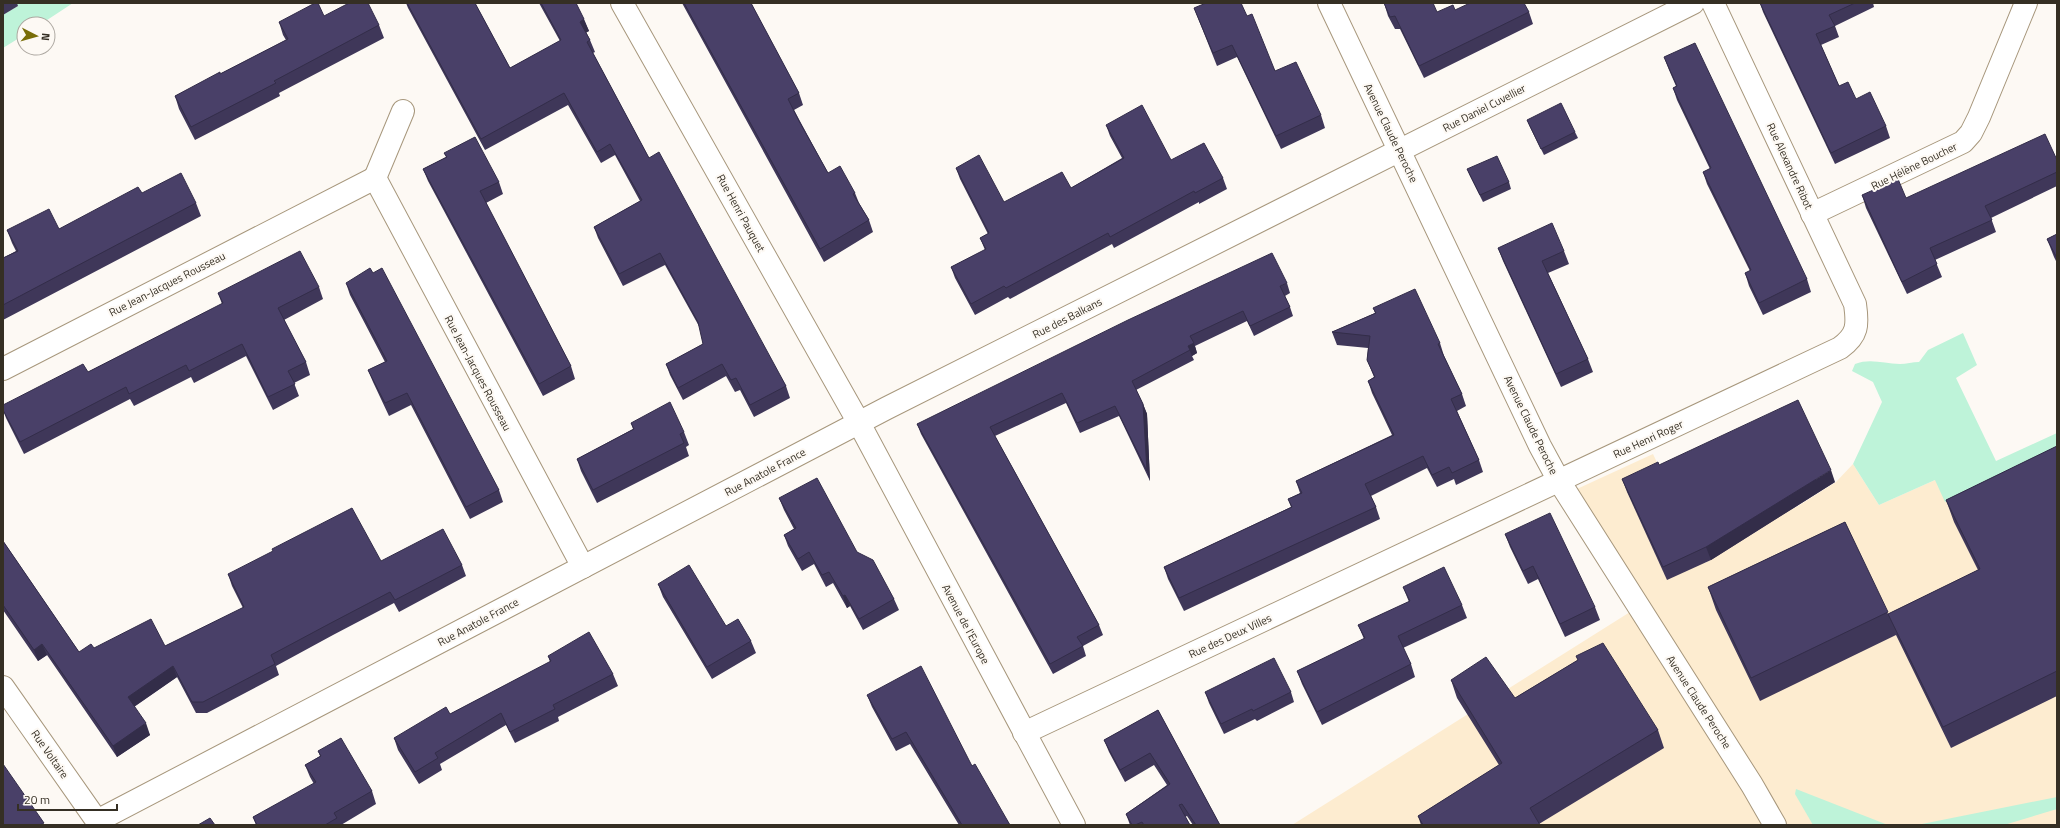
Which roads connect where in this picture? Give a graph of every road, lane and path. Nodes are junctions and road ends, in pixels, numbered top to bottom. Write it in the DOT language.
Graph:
graph roads {
  1 [pos="622,3"];
  2 [pos="1328,3"];
  3 [pos="1692,3"];
  4 [pos="1713,3"];
  5 [pos="2026,3"];
  6 [pos="403,111"];
  7 [pos="1399,151"];
  8 [pos="375,178"];
  9 [pos="1276,213"];
  10 [pos="1812,214"];
  11 [pos="1855,331"];
  12 [pos="3,369"];
  13 [pos="859,423"];
  14 [pos="1559,481"];
  15 [pos="1435,538"];
  16 [pos="583,567"];
  17 [pos="3,688"];
  18 [pos="1024,733"];
  19 [pos="97,822"];
  20 [pos="1074,825"];
  21 [pos="1775,825"];
  1 -- 13 [label="street, Rue Henri Pauquet"];
  2 -- 7 [label="street, Avenue Claude Peroche"];
  3 -- 7 [label="street, Rue Daniel Cuvellier"];
  4 -- 10 [label="street, Rue Alexandre Ribot"];
  5 -- 10 [label="street, Rue Hélène Boucher"];
  6 -- 8 [label="street"];
  7 -- 9 [label="street, Rue Daniel Cuvellier"];
  7 -- 14 [label="street, Avenue Claude Peroche"];
  8 -- 12 [label="street, Rue Jean-Jacques Rousseau"];
  8 -- 16 [label="street, Rue Jean-Jacques Rousseau"];
  9 -- 13 [label="street, Rue des Balkans"];
  10 -- 11 [label="street, Rue Alexandre Ribot"];
  11 -- 14 [label="street, Rue Henri Roger"];
  13 -- 16 [label="street, Rue Anatole France"];
  13 -- 18 [label="street, Avenue de l'Europe"];
  14 -- 15 [label="street, Rue Henri Roger"];
  14 -- 21 [label="street, Avenue Claude Peroche"];
  15 -- 18 [label="street, Rue des Deux Villes"];
  16 -- 19 [label="street, Rue Anatole France"];
  17 -- 19 [label="street, Rue Voltaire"];
  18 -- 20 [label="street, Avenue de l'Europe"];
}
